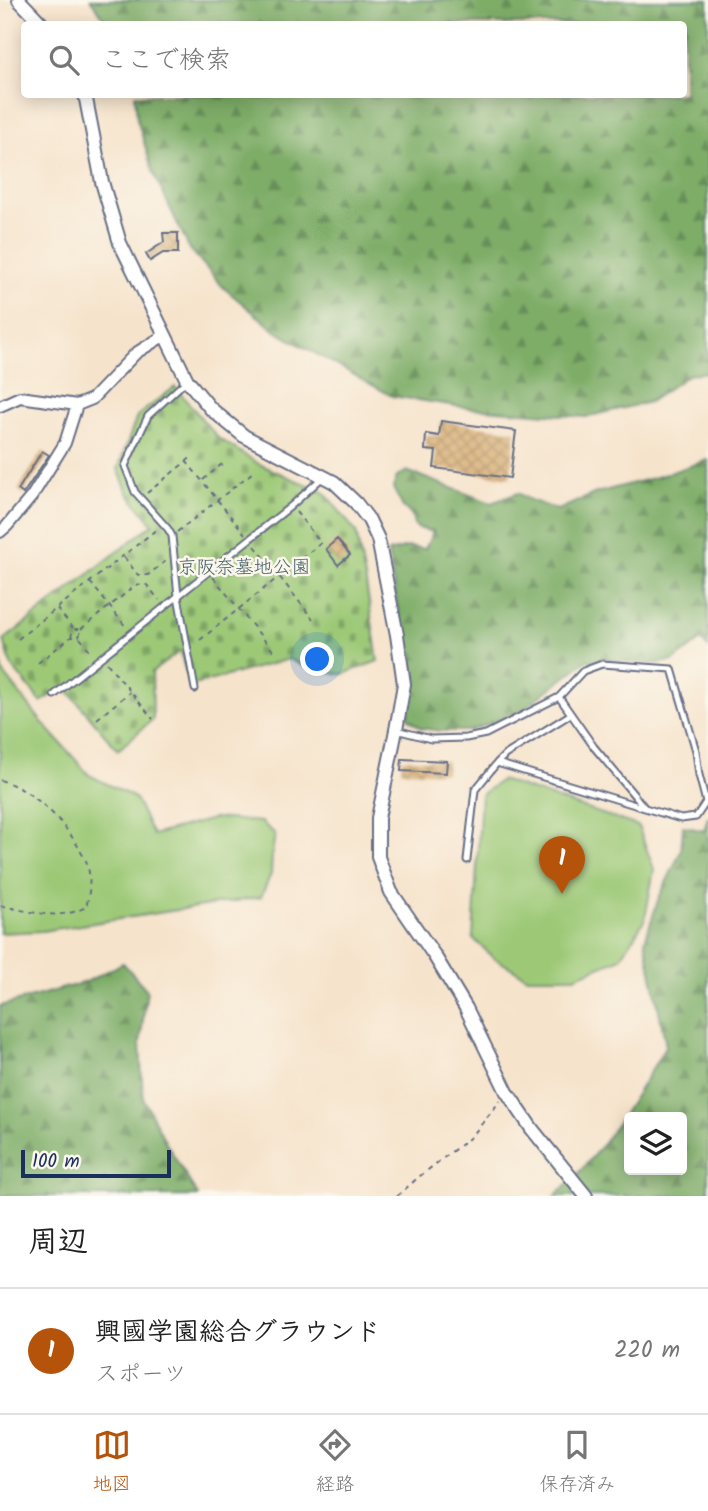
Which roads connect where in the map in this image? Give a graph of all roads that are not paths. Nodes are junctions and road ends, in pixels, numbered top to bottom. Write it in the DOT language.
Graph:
graph roads {
  1 [pos="19,0"];
  2 [pos="39,21"];
  3 [pos="86,98"];
  4 [pos="164,335"];
  5 [pos="187,380"];
  6 [pos="77,405"];
  7 [pos="0,407"];
  8 [pos="323,477"];
  9 [pos="0,532"];
  10 [pos="178,596"];
  11 [pos="195,689"];
  12 [pos="54,695"];
  13 [pos="559,697"];
  14 [pos="571,714"];
  15 [pos="397,730"];
  16 [pos="497,763"];
  17 [pos="643,807"];
  18 [pos="467,860"];
  19 [pos="586,1196"];
  1 -- 2 [label="street"];
  3 -- 4 [label="street"];
  4 -- 5 [label="street"];
  4 -- 6 [label="street"];
  5 -- 8 [label="street"];
  5 -- 10 [label="lane"];
  6 -- 7 [label="street"];
  6 -- 9 [label="street"];
  8 -- 10 [label="lane"];
  8 -- 15 [label="street"];
  10 -- 11 [label="lane"];
  10 -- 12 [label="lane"];
  13 -- 14 [label="lane"];
  13 -- 15 [label="lane"];
  13 -- 17 [label="lane"];
  14 -- 16 [label="lane"];
  14 -- 17 [label="lane"];
  15 -- 19 [label="street"];
  16 -- 17 [label="lane"];
  16 -- 18 [label="lane"];
}
